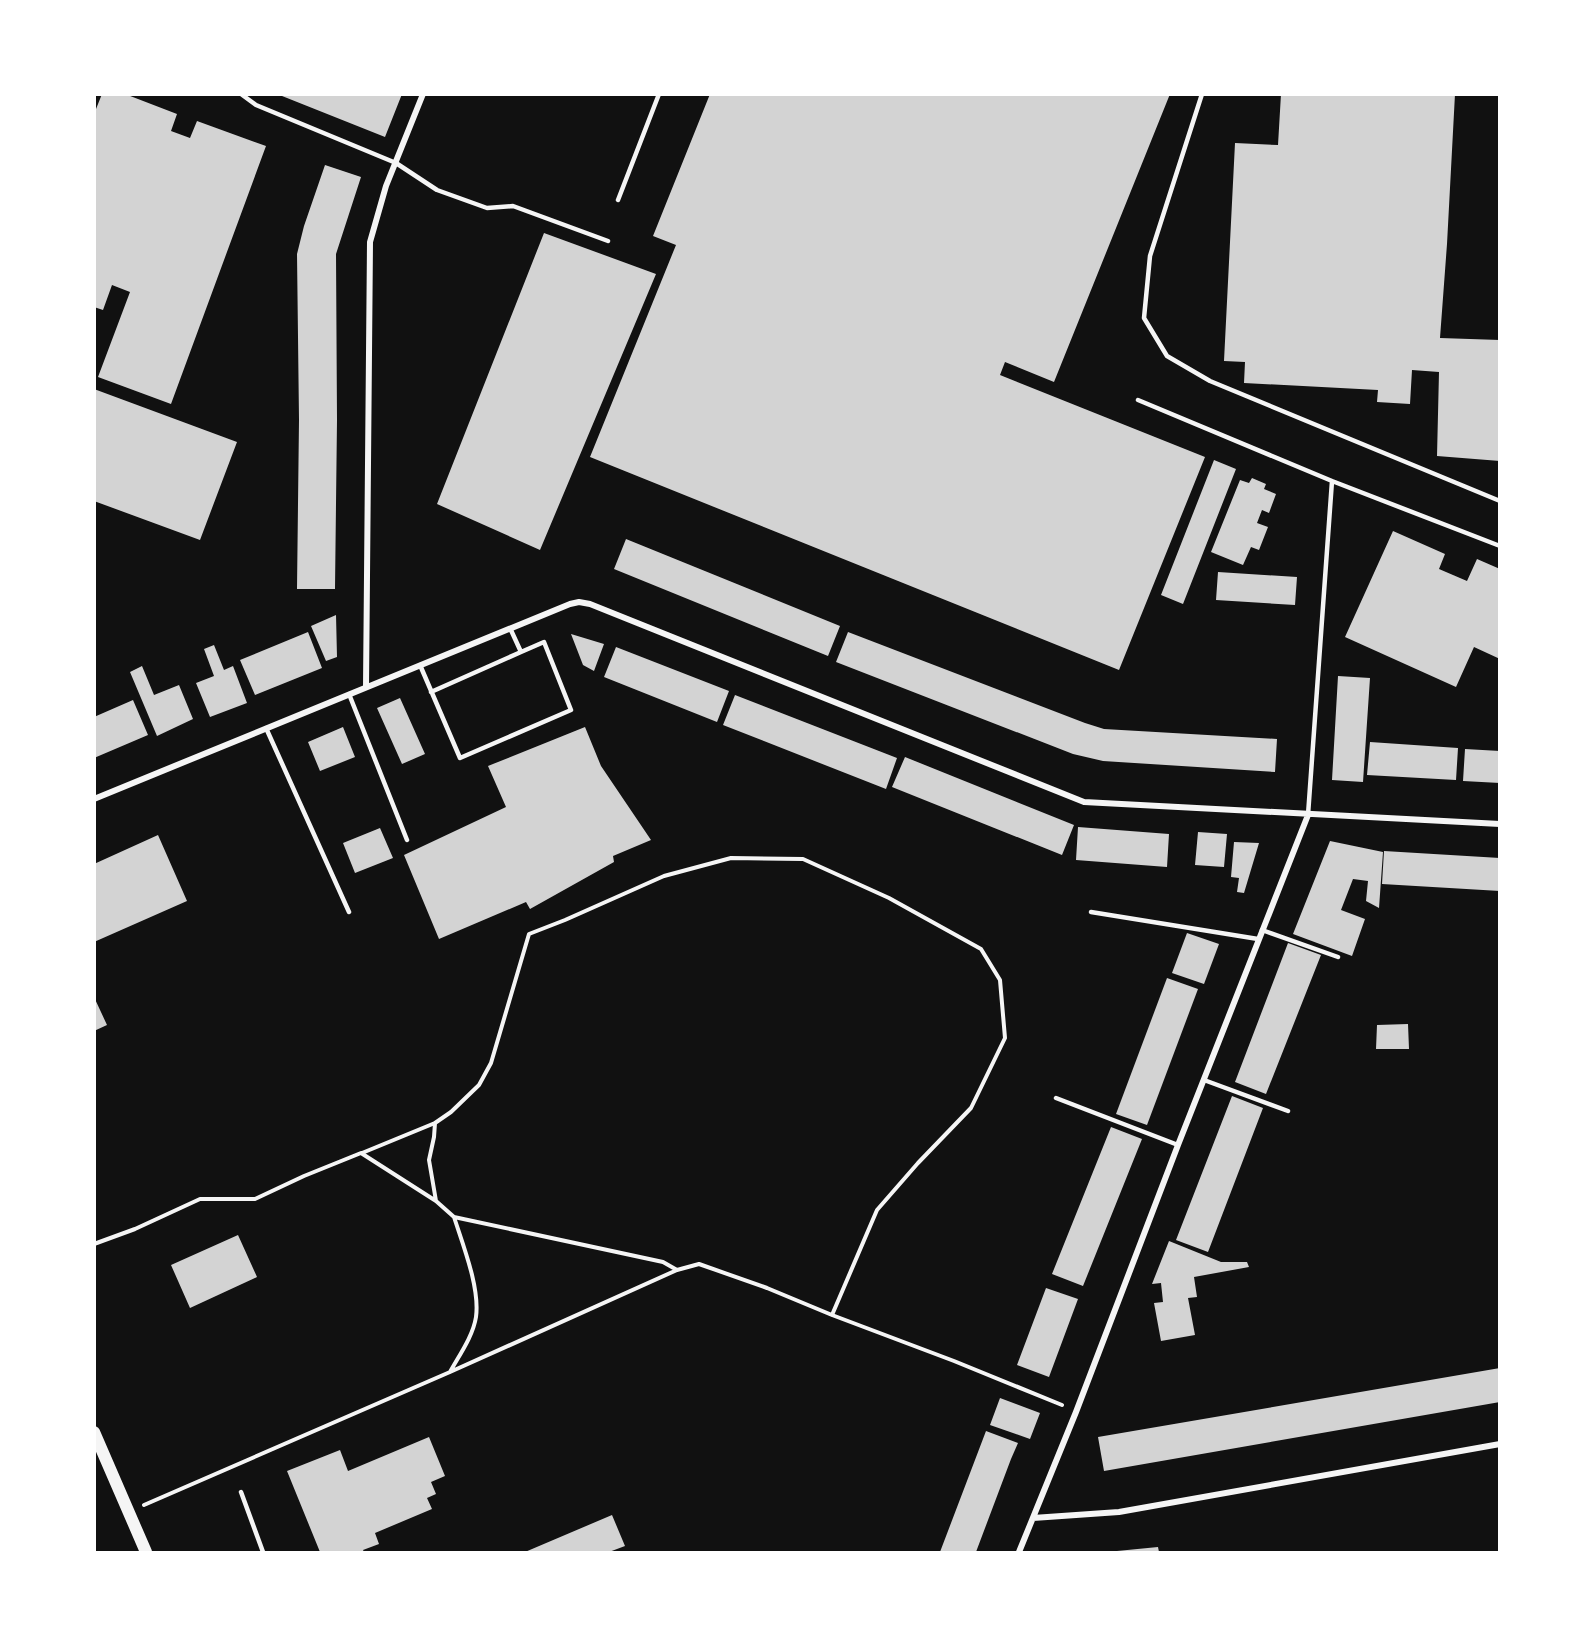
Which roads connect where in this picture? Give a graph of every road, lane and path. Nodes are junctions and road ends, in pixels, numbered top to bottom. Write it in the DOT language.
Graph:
graph roads {
  1 [pos="241,94"];
  2 [pos="423,94"];
  3 [pos="659,94"];
  4 [pos="1202,94"];
  5 [pos="396,163"];
  6 [pos="618,200"];
  7 [pos="608,241"];
  8 [pos="1138,400"];
  9 [pos="1332,481"];
  10 [pos="1500,501"];
  11 [pos="1500,546"];
  12 [pos="510,628"];
  13 [pos="521,652"];
  14 [pos="420,665"];
  15 [pos="366,687"];
  16 [pos="431,692"];
  17 [pos="348,694"];
  18 [pos="266,728"];
  19 [pos="94,799"];
  20 [pos="1308,815"];
  21 [pos="1500,824"];
  22 [pos="407,840"];
  23 [pos="349,912"];
  24 [pos="1091,912"];
  25 [pos="1262,930"];
  26 [pos="1258,939"];
  27 [pos="1338,957"];
  28 [pos="1204,1080"];
  29 [pos="1056,1098"];
  30 [pos="1288,1111"];
  31 [pos="435,1123"];
  32 [pos="1178,1145"];
  33 [pos="361,1153"];
  34 [pos="436,1201"];
  35 [pos="454,1216"];
  36 [pos="94,1244"];
  37 [pos="677,1270"];
  38 [pos="832,1315"];
  39 [pos="450,1371"];
  40 [pos="1076,1412"];
  41 [pos="94,1432"];
  42 [pos="1500,1444"];
  43 [pos="241,1492"];
  44 [pos="129,1512"];
  45 [pos="1033,1518"];
  46 [pos="146,1552"];
  47 [pos="263,1552"];
  48 [pos="1019,1552"];
  1 -- 5 [label="lane"];
  2 -- 5 [label="street"];
  3 -- 6 [label="lane"];
  4 -- 10 [label="lane"];
  5 -- 7 [label="lane"];
  5 -- 15 [label="street"];
  8 -- 9 [label="lane"];
  9 -- 11 [label="lane"];
  9 -- 20 [label="lane"];
  12 -- 13 [label="lane"];
  12 -- 14 [label="street"];
  12 -- 20 [label="street"];
  13 -- 16 [label="lane"];
  13 -- 16 [label="lane"];
  14 -- 15 [label="street"];
  14 -- 16 [label="lane"];
  15 -- 17 [label="street"];
  17 -- 18 [label="street"];
  17 -- 22 [label="lane"];
  18 -- 19 [label="street"];
  18 -- 23 [label="lane"];
  20 -- 21 [label="street"];
  20 -- 25 [label="street"];
  24 -- 26 [label="lane"];
  25 -- 26 [label="street"];
  25 -- 27 [label="lane"];
  26 -- 28 [label="street"];
  28 -- 30 [label="lane"];
  28 -- 32 [label="street"];
  29 -- 32 [label="lane"];
  31 -- 33 [label="path"];
  31 -- 34 [label="path"];
  31 -- 38 [label="path"];
  32 -- 40 [label="street"];
  33 -- 34 [label="path"];
  33 -- 36 [label="path"];
  34 -- 35 [label="path"];
  35 -- 37 [label="path"];
  35 -- 39 [label="path"];
  37 -- 38 [label="path"];
  37 -- 39 [label="path"];
  38 -- 40 [label="path"];
  39 -- 44 [label="path"];
  40 -- 45 [label="street"];
  41 -- 44 [label="main road"];
  42 -- 45 [label="street"];
  43 -- 47 [label="lane"];
  44 -- 46 [label="main road"];
  45 -- 48 [label="street"];
}
